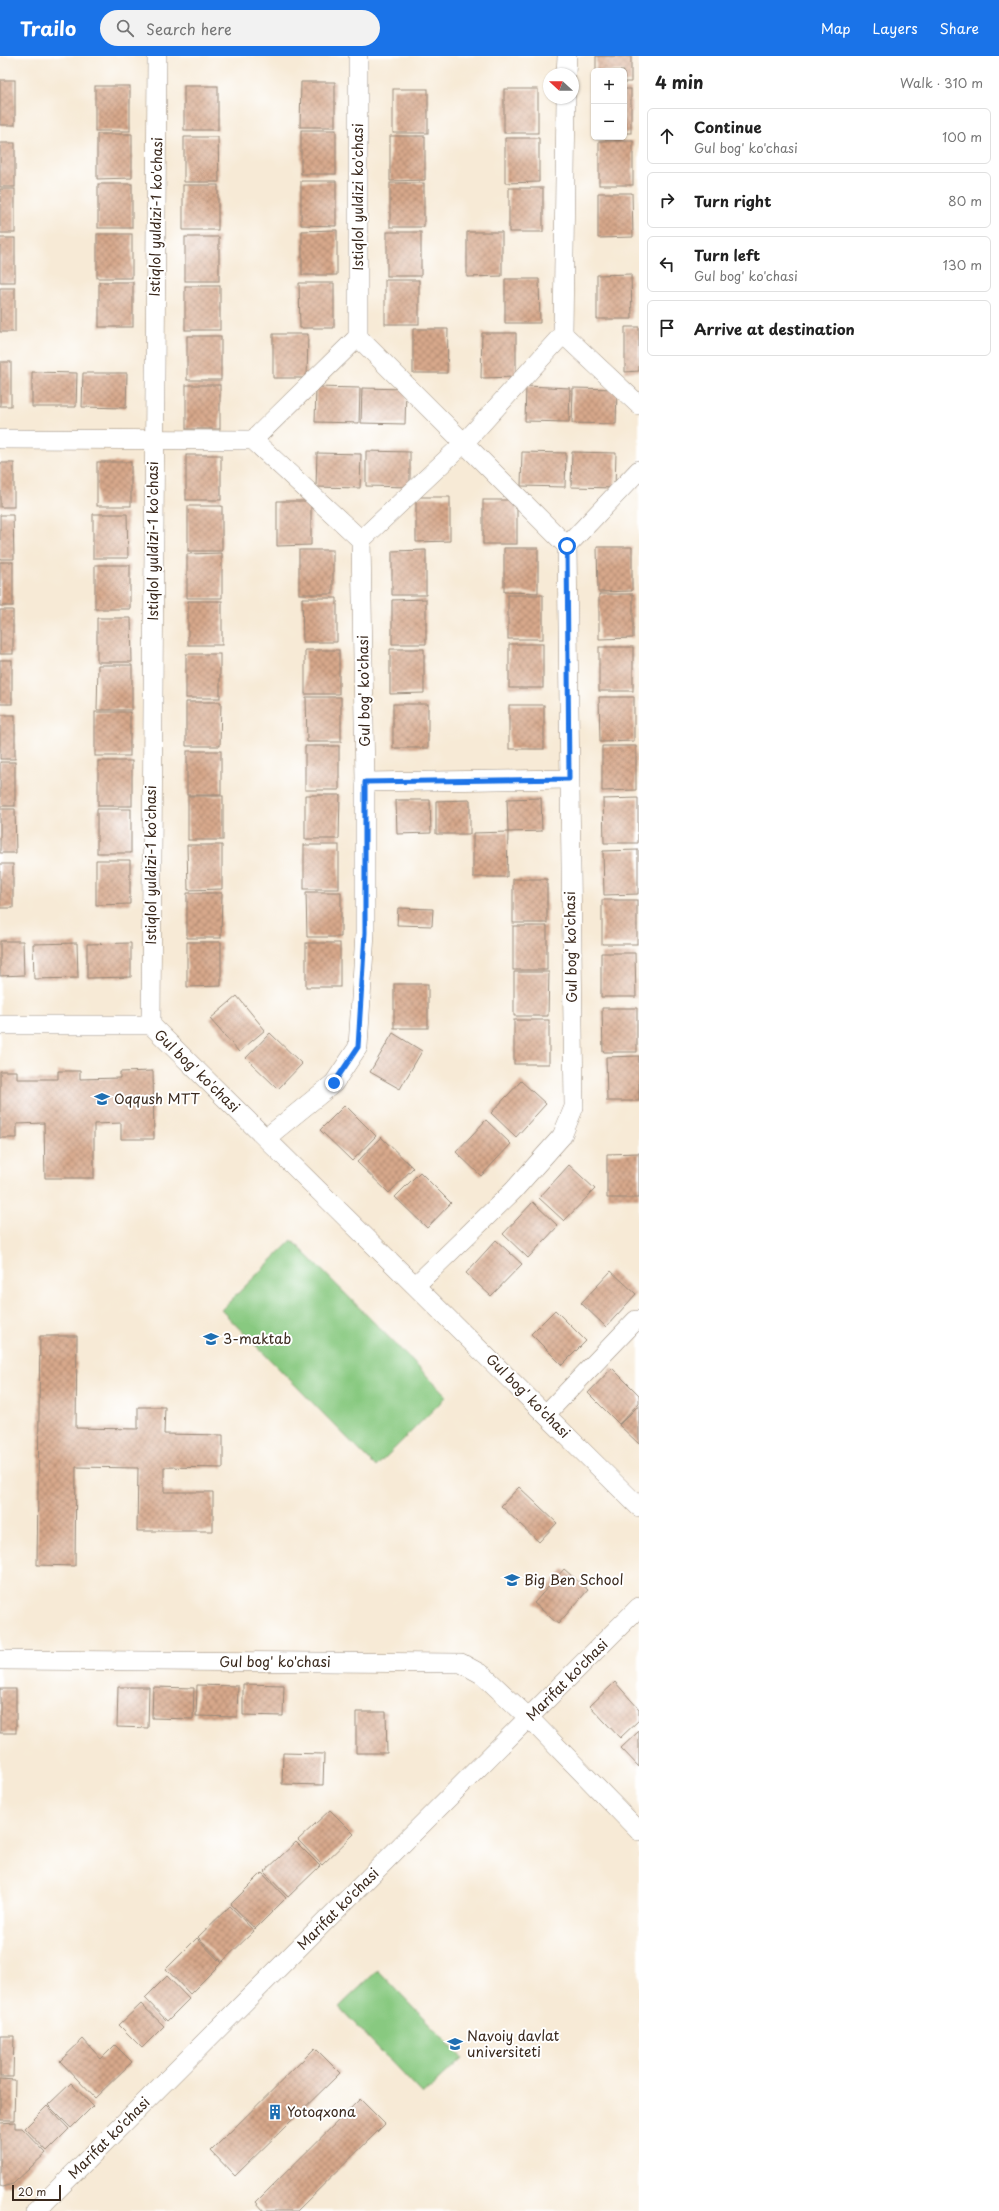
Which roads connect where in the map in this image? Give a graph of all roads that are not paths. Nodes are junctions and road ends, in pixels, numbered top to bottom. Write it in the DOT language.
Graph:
graph roads {
  1 [pos="157,56"];
  2 [pos="358,56"];
  3 [pos="567,56"];
  4 [pos="566,68"];
  5 [pos="566,104"];
  6 [pos="563,334"];
  7 [pos="358,338"];
  8 [pos="639,405"];
  9 [pos="0,439"];
  10 [pos="154,440"];
  11 [pos="253,440"];
  12 [pos="464,443"];
  13 [pos="639,470"];
  14 [pos="361,540"];
  15 [pos="567,546"];
  16 [pos="569,779"];
  17 [pos="365,782"];
  18 [pos="0,1025"];
  19 [pos="151,1025"];
  20 [pos="266,1138"];
  21 [pos="416,1285"];
  22 [pos="636,1320"];
  23 [pos="546,1414"];
  24 [pos="639,1507"];
  25 [pos="639,1607"];
  26 [pos="0,1660"];
  27 [pos="529,1718"];
  28 [pos="639,1831"];
  29 [pos="36,2211"];
  1 -- 10 [label="street, Istiqlol yuldizi-1 ko'chasi"];
  2 -- 7 [label="street, Istiqlol yuldizi ko'chasi"];
  3 -- 4 [label="street"];
  5 -- 6 [label="street"];
  6 -- 8 [label="street"];
  6 -- 12 [label="street"];
  7 -- 11 [label="street"];
  7 -- 12 [label="street"];
  9 -- 10 [label="street"];
  10 -- 11 [label="street"];
  10 -- 19 [label="street, Istiqlol yuldizi-1 ko'chasi"];
  11 -- 14 [label="street"];
  12 -- 14 [label="street"];
  12 -- 15 [label="street"];
  13 -- 15 [label="street"];
  14 -- 17 [label="street, Gul bog' ko'chasi"];
  15 -- 16 [label="street, Gul bog' ko'chasi"];
  16 -- 17 [label="street"];
  16 -- 21 [label="street, Gul bog' ko'chasi"];
  17 -- 20 [label="street, Gul bog' ko'chasi"];
  18 -- 19 [label="street, Gul bog' ko'chasi"];
  19 -- 20 [label="street, Gul bog' ko'chasi"];
  20 -- 21 [label="street, Gul bog' ko'chasi"];
  21 -- 23 [label="street, Gul bog' ko'chasi"];
  22 -- 23 [label="street"];
  23 -- 24 [label="street, Gul bog' ko'chasi"];
  25 -- 27 [label="street, Marifat ko'chasi"];
  26 -- 27 [label="street, Gul bog' ko'chasi"];
  27 -- 28 [label="street, Gul bog' ko'chasi"];
  27 -- 29 [label="street, Marifat ko'chasi"];
}
